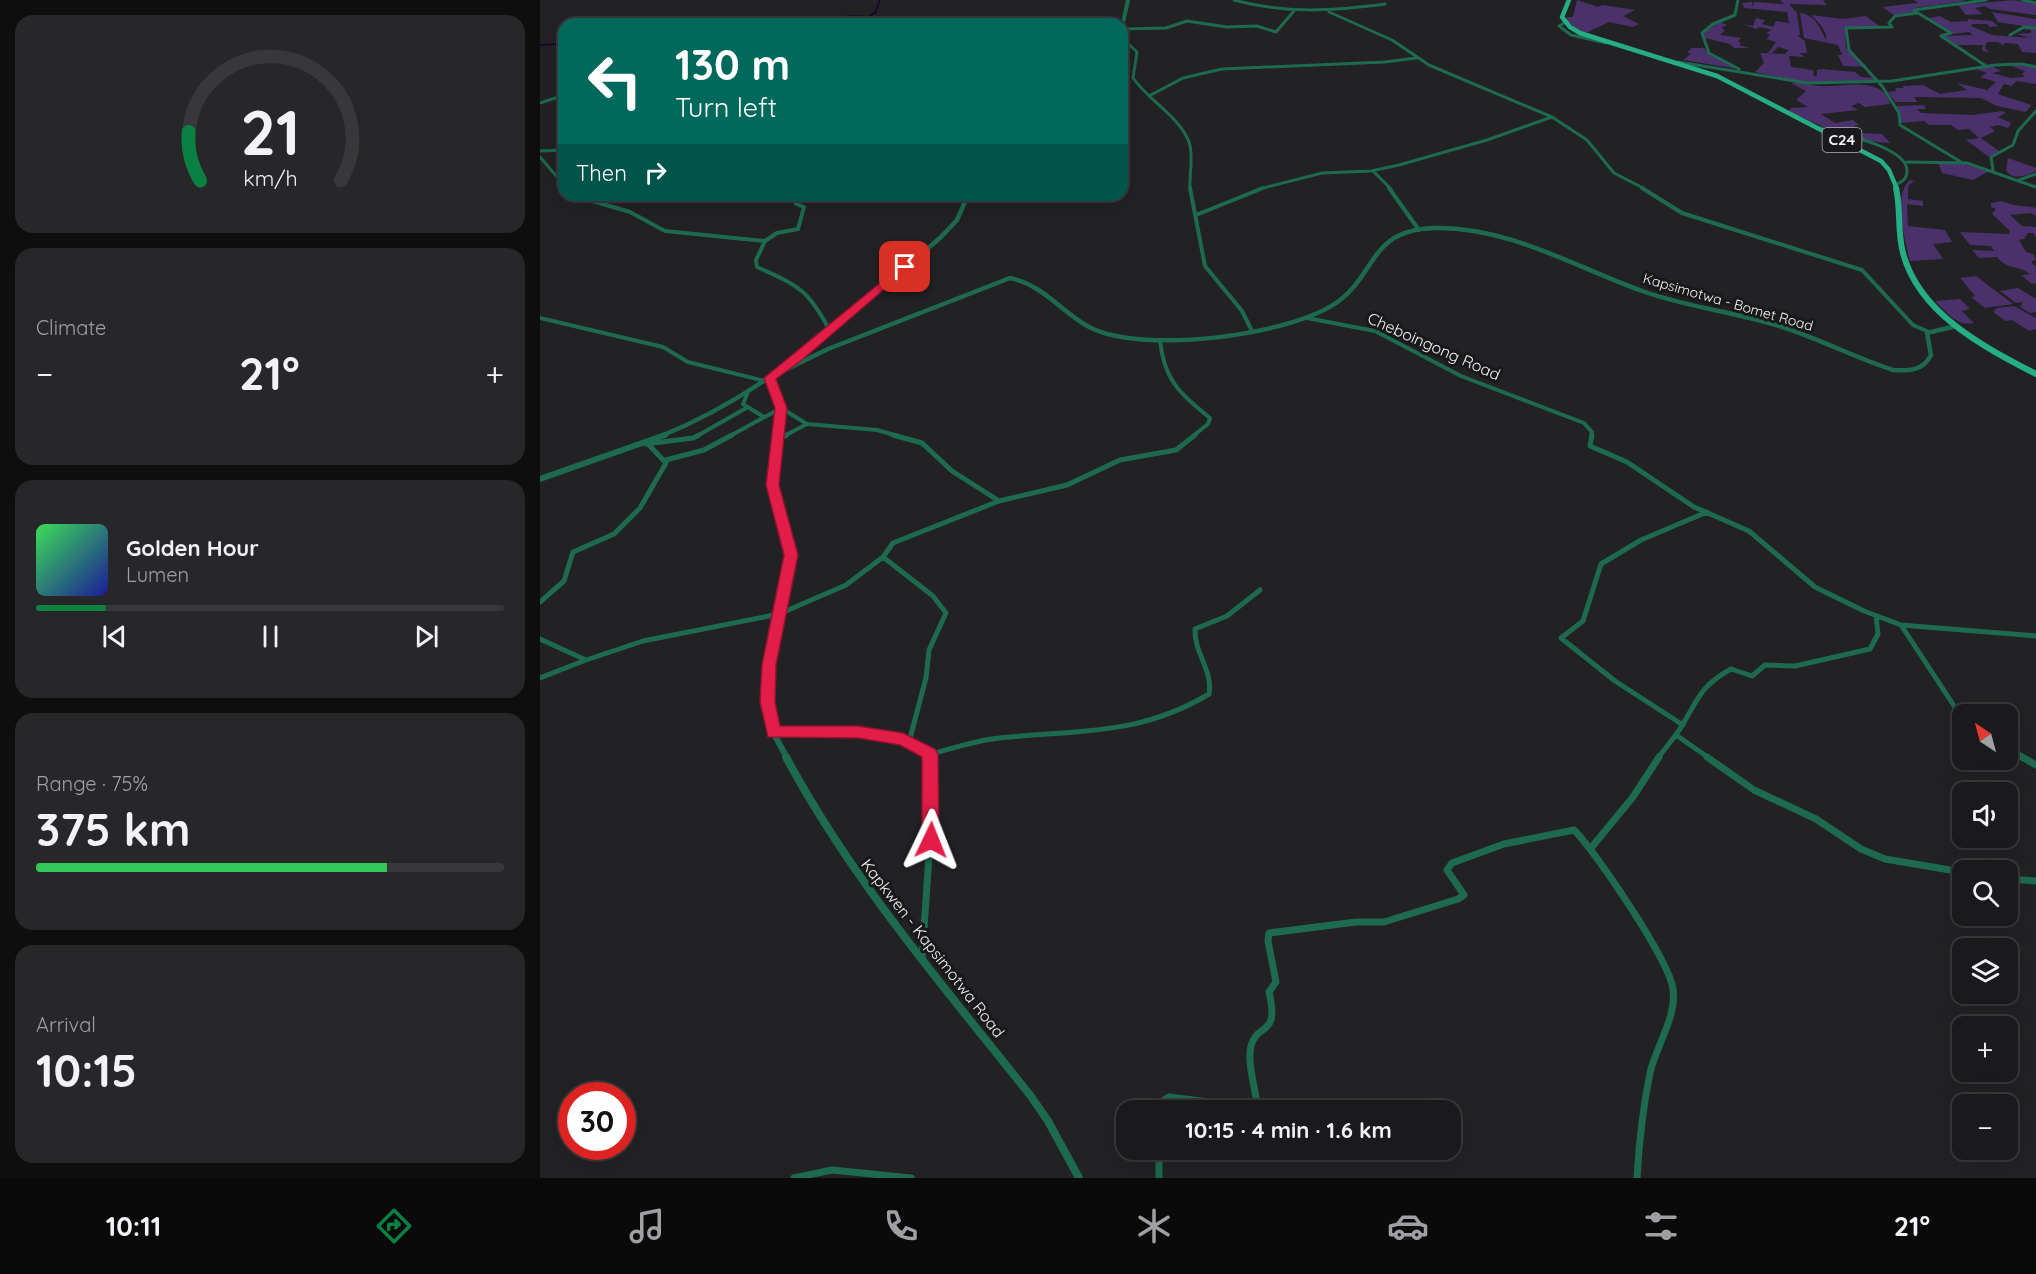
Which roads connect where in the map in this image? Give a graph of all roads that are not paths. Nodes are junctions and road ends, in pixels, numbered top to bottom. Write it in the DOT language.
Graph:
graph roads {
  1 [pos="1128,0"];
  2 [pos="1234,0"];
  3 [pos="1569,0"];
  4 [pos="1738,0"];
  5 [pos="1986,0"];
  6 [pos="2022,0"];
  7 [pos="2036,3"];
  8 [pos="1385,4"];
  9 [pos="1294,11"];
  10 [pos="1329,12"];
  11 [pos="1918,13"];
  12 [pos="1124,18"];
  13 [pos="1128,28"];
  14 [pos="2036,28"];
  15 [pos="2010,35"];
  16 [pos="1128,44"];
  17 [pos="1416,58"];
  18 [pos="1678,62"];
  19 [pos="1986,66"];
  20 [pos="2036,66"];
  21 [pos="1743,71"];
  22 [pos="1880,82"];
  23 [pos="558,96"];
  24 [pos="1149,96"];
  25 [pos="540,103"];
  26 [pos="2036,111"];
  27 [pos="1552,117"];
  28 [pos="1811,125"];
  29 [pos="558,150"];
  30 [pos="540,151"];
  31 [pos="540,157"];
  32 [pos="1906,162"];
  33 [pos="1961,162"];
  34 [pos="1993,170"];
  35 [pos="1373,171"];
  36 [pos="2036,174"];
  37 [pos="558,178"];
  38 [pos="2019,180"];
  39 [pos="1897,184"];
  40 [pos="2036,186"];
  41 [pos="592,201"];
  42 [pos="797,201"];
  43 [pos="966,201"];
  44 [pos="1196,215"];
  45 [pos="1419,230"];
  46 [pos="765,242"];
  47 [pos="540,318"];
  48 [pos="1307,318"];
  49 [pos="1956,326"];
  50 [pos="830,331"];
  51 [pos="1252,331"];
  52 [pos="1929,332"];
  53 [pos="1160,340"];
  54 [pos="781,372"];
  55 [pos="2036,374"];
  56 [pos="768,380"];
  57 [pos="748,392"];
  58 [pos="748,406"];
  59 [pos="781,408"];
  60 [pos="764,417"];
  61 [pos="807,424"];
  62 [pos="777,441"];
  63 [pos="641,443"];
  64 [pos="648,444"];
  65 [pos="666,460"];
  66 [pos="540,479"];
  67 [pos="999,501"];
  68 [pos="1707,512"];
  69 [pos="883,557"];
  70 [pos="1260,590"];
  71 [pos="540,602"];
  72 [pos="779,614"];
  73 [pos="1876,616"];
  74 [pos="1901,625"];
  75 [pos="2036,636"];
  76 [pos="540,639"];
  77 [pos="586,660"];
  78 [pos="540,678"];
  79 [pos="1953,704"];
  80 [pos="1683,725"];
  81 [pos="773,732"];
  82 [pos="1676,735"];
  83 [pos="909,742"];
  84 [pos="930,754"];
  85 [pos="2018,754"];
  86 [pos="2036,765"];
  87 [pos="1591,848"];
  88 [pos="1952,870"];
  89 [pos="2018,879"];
  90 [pos="2036,880"];
  91 [pos="922,958"];
  92 [pos="1164,1100"];
  93 [pos="1193,1100"];
  94 [pos="1256,1100"];
  95 [pos="1159,1160"];
  96 [pos="794,1178"];
  97 [pos="911,1178"];
  98 [pos="1079,1178"];
  99 [pos="1159,1178"];
  100 [pos="1637,1178"];
  1 -- 12 [label="street"];
  2 -- 9 [label="street"];
  3 -- 18 [label="main road, C24"];
  4 -- 21 [label="street"];
  5 -- 11 [label="street"];
  6 -- 7 [label="street"];
  8 -- 10 [label="street"];
  9 -- 10 [label="street"];
  9 -- 13 [label="street"];
  10 -- 17 [label="street"];
  11 -- 19 [label="street"];
  11 -- 22 [label="street"];
  14 -- 15 [label="street"];
  16 -- 24 [label="street"];
  17 -- 24 [label="street"];
  17 -- 27 [label="street"];
  18 -- 21 [label="street"];
  18 -- 28 [label="main road, C24"];
  19 -- 20 [label="street"];
  19 -- 22 [label="street"];
  21 -- 22 [label="street"];
  22 -- 33 [label="street"];
  23 -- 25 [label="street"];
  24 -- 44 [label="street"];
  26 -- 34 [label="street"];
  27 -- 35 [label="street"];
  27 -- 52 [label="street"];
  28 -- 32 [label="street"];
  28 -- 39 [label="main road, C24"];
  29 -- 30 [label="street"];
  31 -- 37 [label="street"];
  32 -- 33 [label="street"];
  32 -- 39 [label="street"];
  33 -- 34 [label="street"];
  34 -- 38 [label="street"];
  35 -- 44 [label="street"];
  35 -- 45 [label="street"];
  36 -- 38 [label="street"];
  38 -- 40 [label="street"];
  39 -- 49 [label="main road"];
  41 -- 46 [label="street"];
  42 -- 46 [label="street"];
  43 -- 50 [label="street"];
  44 -- 51 [label="street"];
  45 -- 48 [label="street, Kapsimotwa - Bomet Road"];
  45 -- 52 [label="street, Kapsimotwa - Bomet Road"];
  46 -- 50 [label="street"];
  47 -- 56 [label="street"];
  48 -- 51 [label="street, Kapsimotwa - Bomet Road"];
  48 -- 68 [label="street, Cheboingong Road"];
  49 -- 52 [label="street"];
  49 -- 55 [label="main road"];
  50 -- 54 [label="street"];
  51 -- 53 [label="street, Kapsimotwa - Bomet Road"];
  53 -- 54 [label="street, Kapsimotwa - Bomet Road"];
  53 -- 67 [label="street"];
  54 -- 56 [label="street"];
  56 -- 57 [label="street"];
  56 -- 59 [label="street, Kapkwen - Kapsimotwa Road"];
  57 -- 58 [label="street"];
  57 -- 63 [label="street"];
  58 -- 60 [label="street"];
  58 -- 64 [label="street"];
  59 -- 60 [label="street"];
  59 -- 61 [label="street"];
  59 -- 62 [label="street, Kapkwen - Kapsimotwa Road"];
  60 -- 65 [label="street"];
  61 -- 62 [label="street"];
  61 -- 67 [label="street"];
  62 -- 72 [label="street, Kapkwen - Kapsimotwa Road"];
  63 -- 64 [label="street"];
  63 -- 66 [label="street"];
  64 -- 65 [label="street"];
  65 -- 71 [label="street"];
  67 -- 69 [label="street"];
  68 -- 73 [label="street, Cheboingong Road"];
  68 -- 80 [label="street"];
  69 -- 72 [label="street"];
  69 -- 83 [label="street"];
  70 -- 84 [label="street"];
  72 -- 77 [label="street"];
  72 -- 81 [label="street, Kapkwen - Kapsimotwa Road"];
  73 -- 74 [label="street, Cheboingong Road"];
  73 -- 80 [label="street"];
  74 -- 75 [label="street, Cheboingong Road"];
  74 -- 79 [label="street"];
  76 -- 77 [label="street"];
  77 -- 78 [label="street"];
  80 -- 82 [label="street"];
  81 -- 83 [label="street"];
  81 -- 91 [label="street, Kapkwen - Kapsimotwa Road"];
  82 -- 87 [label="street"];
  82 -- 88 [label="street"];
  83 -- 84 [label="street"];
  84 -- 91 [label="street"];
  85 -- 86 [label="street"];
  87 -- 94 [label="street"];
  87 -- 100 [label="street"];
  89 -- 90 [label="street"];
  91 -- 98 [label="street, Kapkwen - Kapsimotwa Road"];
  92 -- 93 [label="street"];
  95 -- 99 [label="street"];
  96 -- 97 [label="street"];
}
